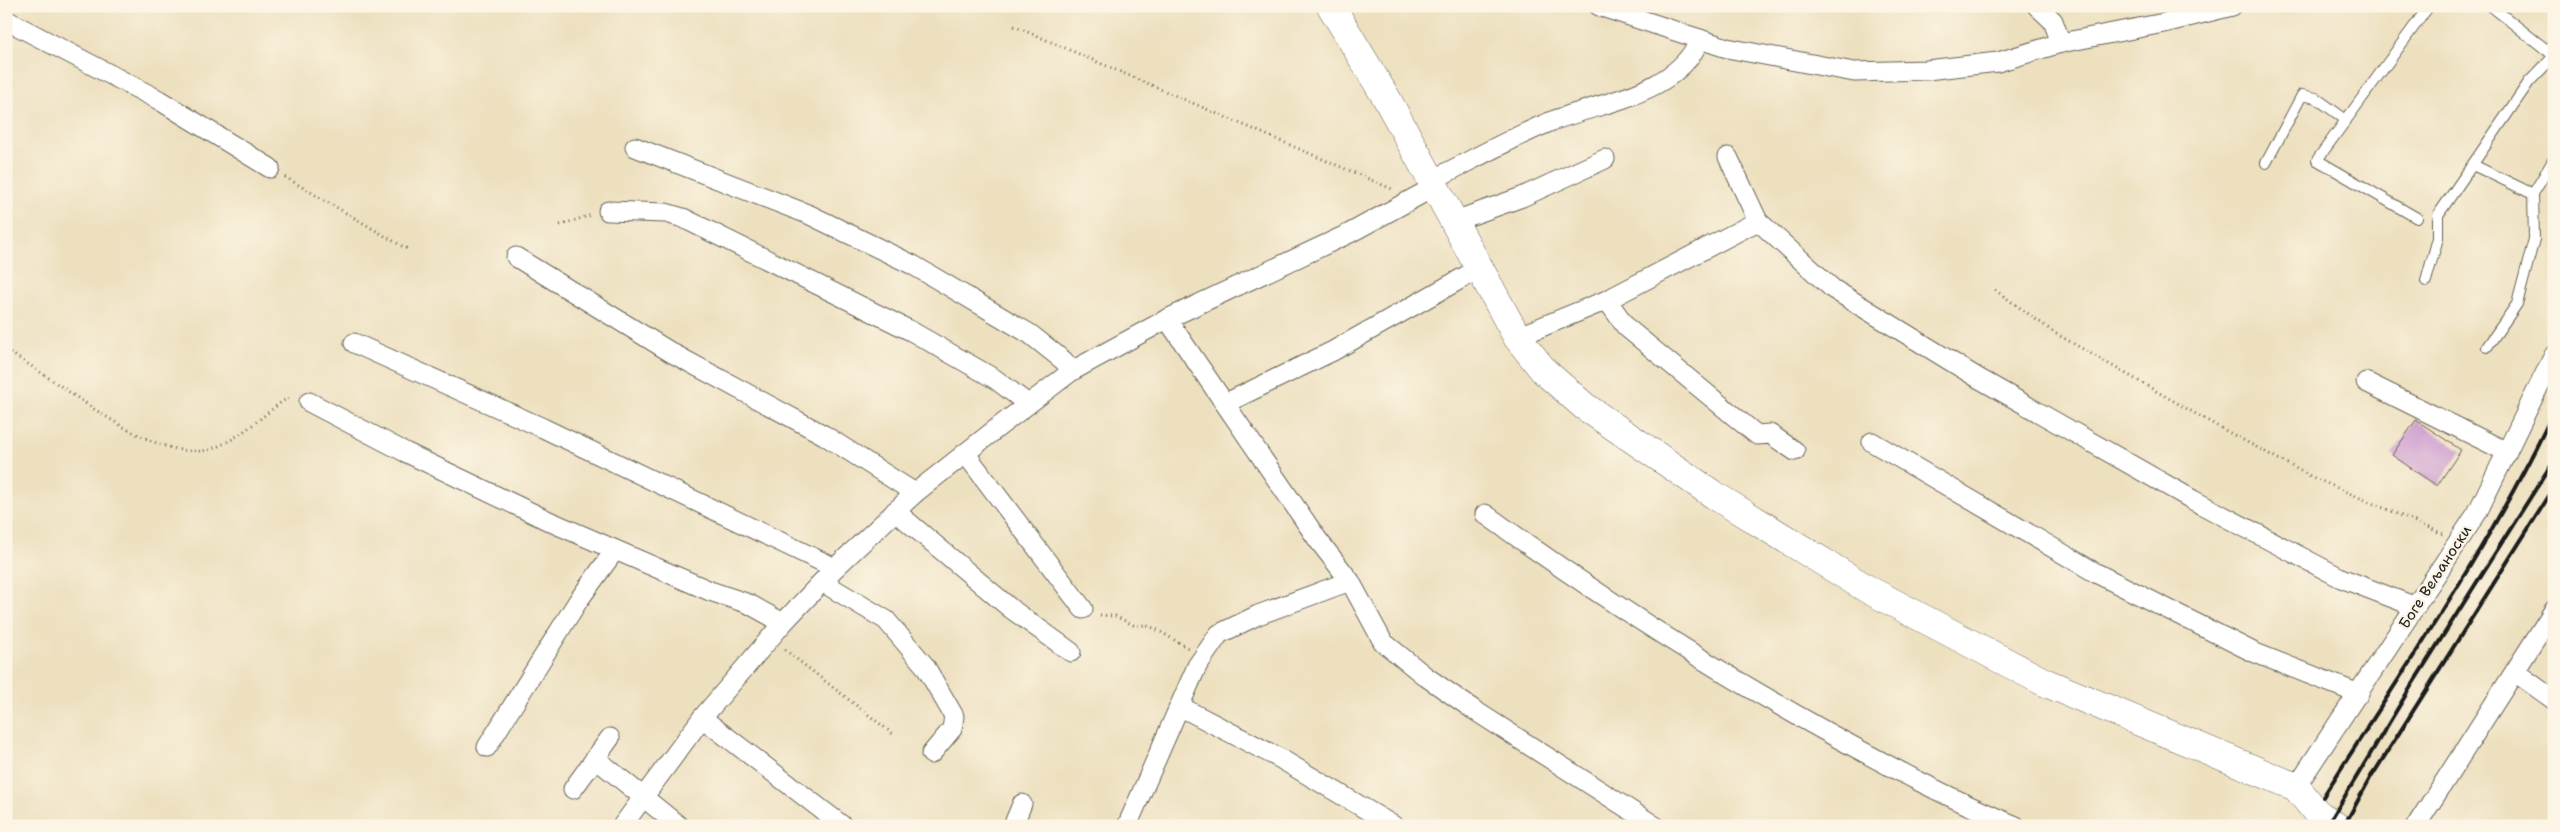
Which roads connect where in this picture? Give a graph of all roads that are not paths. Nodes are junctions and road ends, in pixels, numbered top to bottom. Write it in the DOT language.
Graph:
graph roads {
  1 [pos="1331,6"];
  2 [pos="1600,6"];
  3 [pos="2037,6"];
  4 [pos="2232,6"];
  5 [pos="2429,6"];
  6 [pos="2491,6"];
  7 [pos="2161,14"];
  8 [pos="6,20"];
  9 [pos="1700,40"];
  10 [pos="2061,43"];
  11 [pos="2553,56"];
  12 [pos="2346,120"];
  13 [pos="635,147"];
  14 [pos="1728,157"];
  15 [pos="1605,159"];
  16 [pos="2554,159"];
  17 [pos="2266,164"];
  18 [pos="2473,165"];
  19 [pos="270,168"];
  20 [pos="1434,183"];
  21 [pos="2533,194"];
  22 [pos="608,211"];
  23 [pos="2417,218"];
  24 [pos="1455,221"];
  25 [pos="1758,221"];
  26 [pos="516,257"];
  27 [pos="1480,268"];
  28 [pos="2426,281"];
  29 [pos="1607,300"];
  30 [pos="1167,319"];
  31 [pos="1517,337"];
  32 [pos="354,342"];
  33 [pos="2487,347"];
  34 [pos="2554,356"];
  35 [pos="1072,371"];
  36 [pos="2366,382"];
  37 [pos="309,402"];
  38 [pos="1226,403"];
  39 [pos="1028,404"];
  40 [pos="1872,442"];
  41 [pos="1795,451"];
  42 [pos="2507,452"];
  43 [pos="965,453"];
  44 [pos="915,493"];
  45 [pos="895,511"];
  46 [pos="1485,514"];
  47 [pos="615,550"];
  48 [pos="829,575"];
  49 [pos="1350,582"];
  50 [pos="2416,607"];
  51 [pos="1083,609"];
  52 [pos="2554,610"];
  53 [pos="782,623"];
  54 [pos="1071,652"];
  55 [pos="2515,672"];
  56 [pos="2359,694"];
  57 [pos="2554,700"];
  58 [pos="1181,707"];
  59 [pos="702,718"];
  60 [pos="610,738"];
  61 [pos="487,747"];
  62 [pos="931,754"];
  63 [pos="595,758"];
  64 [pos="2296,787"];
  65 [pos="573,789"];
  66 [pos="644,796"];
  67 [pos="1022,804"];
  68 [pos="2320,822"];
  69 [pos="622,826"];
  70 [pos="679,826"];
  71 [pos="843,826"];
  72 [pos="1013,826"];
  73 [pos="1127,826"];
  74 [pos="1394,826"];
  75 [pos="1655,826"];
  76 [pos="2016,826"];
  77 [pos="2416,826"];
  1 -- 20 [label="main road"];
  2 -- 9 [label="street"];
  3 -- 10 [label="street"];
  4 -- 7 [label="street"];
  5 -- 12 [label="lane"];
  6 -- 11 [label="lane"];
  7 -- 10 [label="street"];
  8 -- 19 [label="street"];
  9 -- 10 [label="street"];
  9 -- 20 [label="street"];
  11 -- 18 [label="lane"];
  12 -- 17 [label="lane"];
  12 -- 23 [label="lane"];
  13 -- 35 [label="street"];
  14 -- 25 [label="street"];
  15 -- 24 [label="street"];
  16 -- 21 [label="lane"];
  18 -- 21 [label="lane"];
  18 -- 28 [label="lane"];
  20 -- 24 [label="main road"];
  20 -- 30 [label="street"];
  21 -- 33 [label="lane"];
  22 -- 39 [label="street"];
  24 -- 27 [label="main road"];
  25 -- 29 [label="street"];
  25 -- 50 [label="street"];
  26 -- 44 [label="street"];
  27 -- 31 [label="main road"];
  27 -- 38 [label="street"];
  29 -- 31 [label="street"];
  29 -- 41 [label="street"];
  30 -- 35 [label="street"];
  30 -- 38 [label="street"];
  31 -- 64 [label="main road"];
  32 -- 48 [label="street"];
  34 -- 42 [label="street, Боге Вељаноски"];
  35 -- 39 [label="street"];
  36 -- 42 [label="street"];
  37 -- 47 [label="street"];
  38 -- 49 [label="street"];
  39 -- 43 [label="street"];
  40 -- 56 [label="street"];
  42 -- 50 [label="street, Боге Вељаноски"];
  43 -- 44 [label="street"];
  43 -- 51 [label="street"];
  44 -- 45 [label="street"];
  45 -- 48 [label="street"];
  45 -- 54 [label="street"];
  46 -- 76 [label="street"];
  47 -- 53 [label="street"];
  47 -- 61 [label="street"];
  48 -- 53 [label="street"];
  48 -- 62 [label="street"];
  49 -- 58 [label="street"];
  49 -- 75 [label="street"];
  50 -- 56 [label="street, Боге Вељаноски"];
  52 -- 55 [label="street"];
  53 -- 59 [label="street"];
  55 -- 57 [label="street"];
  55 -- 77 [label="street"];
  56 -- 64 [label="street, Боге Вељаноски"];
  58 -- 73 [label="street"];
  58 -- 74 [label="street"];
  59 -- 66 [label="street"];
  59 -- 71 [label="street"];
  60 -- 63 [label="street"];
  63 -- 65 [label="street"];
  63 -- 66 [label="street"];
  64 -- 68 [label="main road"];
  66 -- 69 [label="street"];
  66 -- 70 [label="street"];
  67 -- 72 [label="street"];
}
